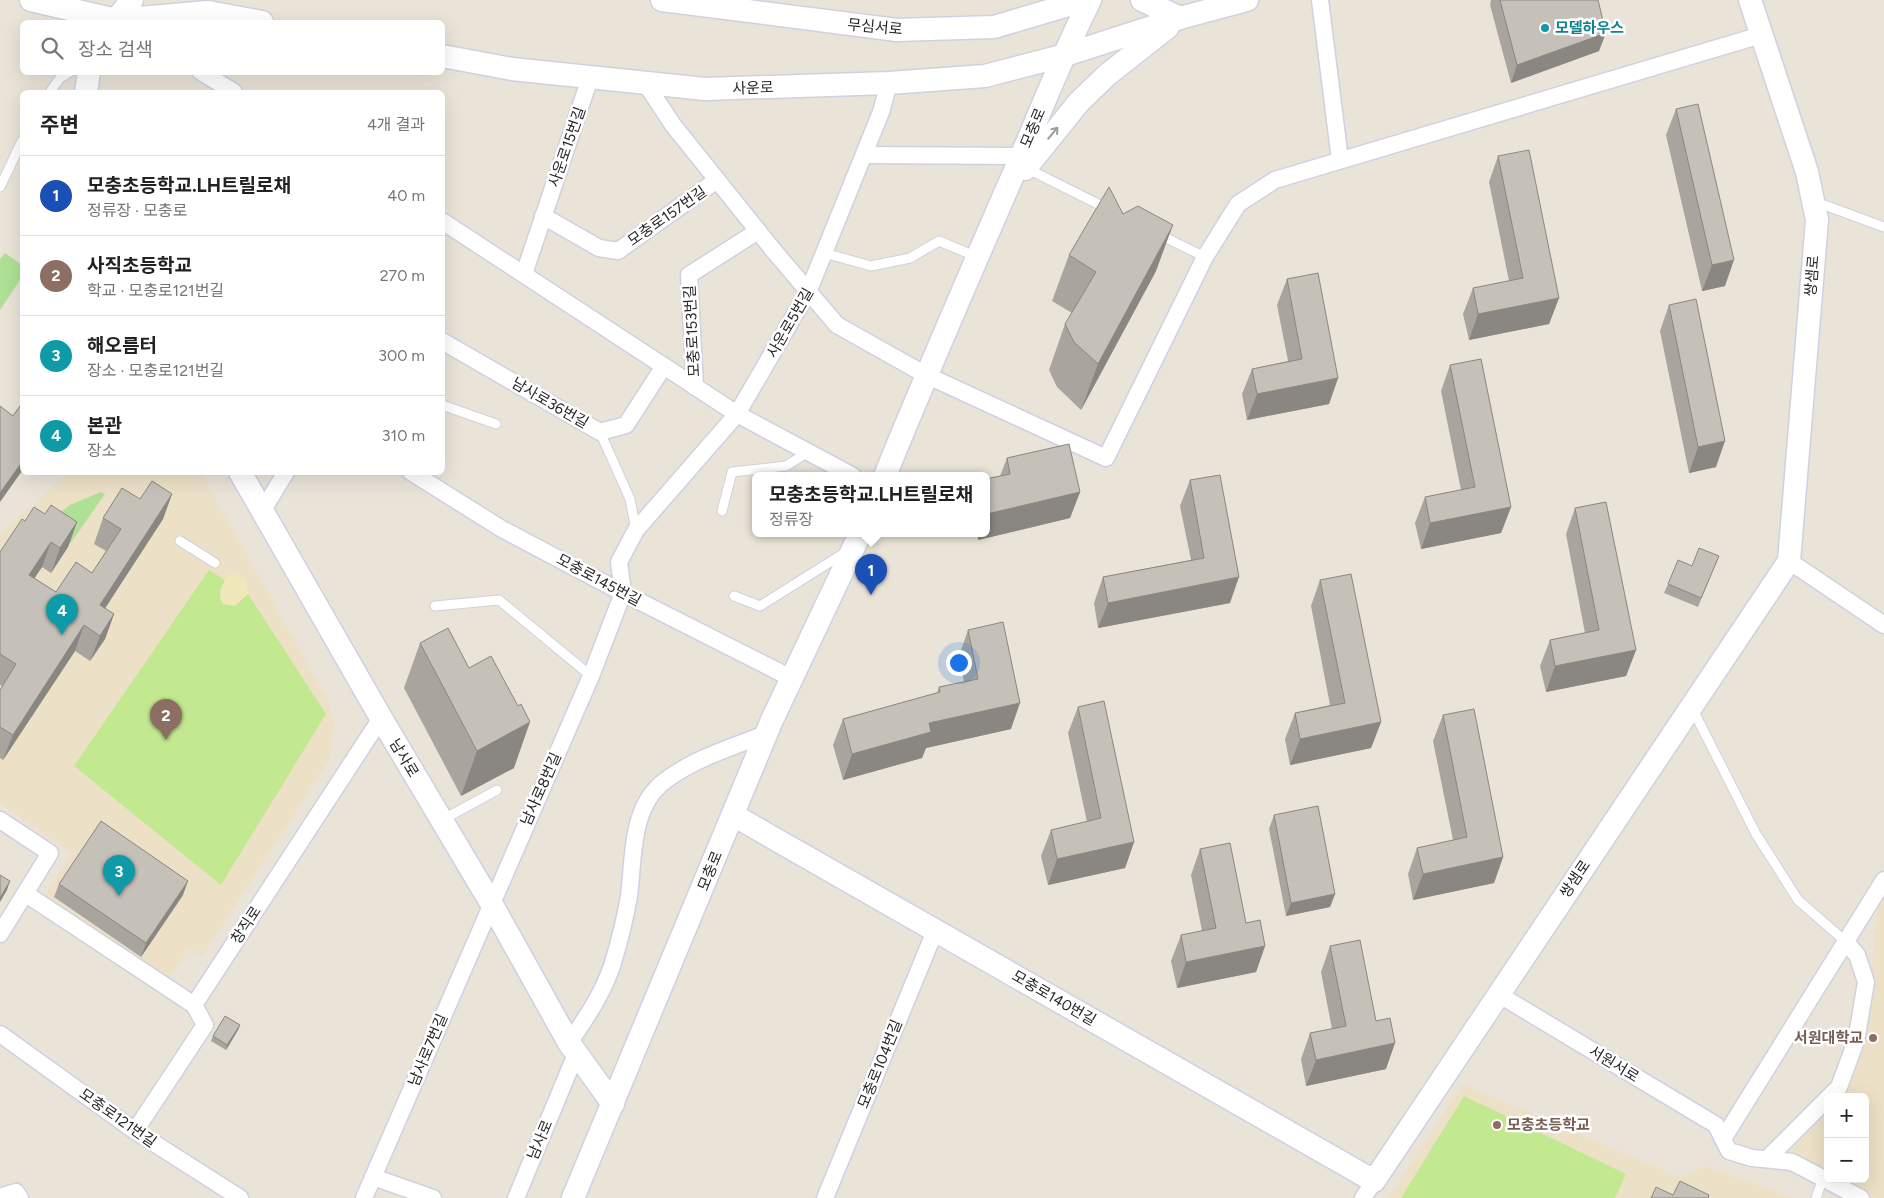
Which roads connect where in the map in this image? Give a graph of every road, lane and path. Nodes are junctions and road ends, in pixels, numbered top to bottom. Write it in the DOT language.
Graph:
graph roads {
  1 [pos="31,0"];
  2 [pos="132,0"];
  3 [pos="662,0"];
  4 [pos="1085,0"];
  5 [pos="1090,0"];
  6 [pos="1142,0"];
  7 [pos="1247,0"];
  8 [pos="1320,0"];
  9 [pos="1750,0"];
  10 [pos="1180,18"];
  11 [pos="108,20"];
  12 [pos="117,20"];
  13 [pos="134,20"];
  14 [pos="251,20"];
  15 [pos="1761,35"];
  16 [pos="1062,56"];
  17 [pos="445,57"];
  18 [pos="65,75"];
  19 [pos="89,75"];
  20 [pos="206,75"];
  21 [pos="590,78"];
  22 [pos="889,83"];
  23 [pos="646,84"];
  24 [pos="51,90"];
  25 [pos="86,90"];
  26 [pos="231,90"];
  27 [pos="20,145"];
  28 [pos="864,154"];
  29 [pos="1340,160"];
  30 [pos="1023,162"];
  31 [pos="717,180"];
  32 [pos="0,187"];
  33 [pos="1813,201"];
  34 [pos="1119,214"];
  35 [pos="543,216"];
  36 [pos="445,223"];
  37 [pos="1884,227"];
  38 [pos="758,231"];
  39 [pos="1153,232"];
  40 [pos="824,254"];
  41 [pos="977,257"];
  42 [pos="1205,257"];
  43 [pos="524,274"];
  44 [pos="810,290"];
  45 [pos="445,343"];
  46 [pos="664,366"];
  47 [pos="926,375"];
  48 [pos="695,387"];
  49 [pos="445,406"];
  50 [pos="737,414"];
  51 [pos="496,424"];
  52 [pos="600,432"];
  53 [pos="808,452"];
  54 [pos="846,472"];
  55 [pos="887,472"];
  56 [pos="242,475"];
  57 [pos="284,475"];
  58 [pos="416,475"];
  59 [pos="263,510"];
  60 [pos="722,511"];
  61 [pos="636,530"];
  62 [pos="180,541"];
  63 [pos="857,541"];
  64 [pos="1789,562"];
  65 [pos="216,563"];
  66 [pos="623,593"];
  67 [pos="734,596"];
  68 [pos="435,606"];
  69 [pos="1884,625"];
  70 [pos="591,676"];
  71 [pos="791,678"];
  72 [pos="1692,707"];
  73 [pos="381,718"];
  74 [pos="766,734"];
  75 [pos="497,790"];
  76 [pos="733,815"];
  77 [pos="0,820"];
  78 [pos="442,820"];
  79 [pos="1884,880"];
  80 [pos="26,894"];
  81 [pos="491,903"];
  82 [pos="935,931"];
  83 [pos="0,934"];
  84 [pos="1845,941"];
  85 [pos="1498,994"];
  86 [pos="194,1005"];
  87 [pos="0,1034"];
  88 [pos="573,1048"];
  89 [pos="1833,1093"];
  90 [pos="1824,1101"];
  91 [pos="614,1104"];
  92 [pos="135,1131"];
  93 [pos="1723,1139"];
  94 [pos="1767,1160"];
  95 [pos="373,1177"];
  96 [pos="1823,1178"];
  97 [pos="1369,1189"];
  98 [pos="18,1195"];
  99 [pos="0,1197"];
  100 [pos="240,1198"];
  101 [pos="364,1198"];
  102 [pos="433,1198"];
  103 [pos="516,1198"];
  104 [pos="573,1198"];
  105 [pos="825,1198"];
  106 [pos="1816,1198"];
  107 [pos="1861,1198"];
  1 -- 11 [label="street"];
  2 -- 12 [label="street"];
  3 -- 4 [label="street, 무심서로"];
  5 -- 16 [label="street, 모충로"];
  6 -- 10 [label="street"];
  7 -- 10 [label="street"];
  8 -- 29 [label="street"];
  9 -- 15 [label="street, 쌍샘로"];
  10 -- 16 [label="street"];
  30 -- 10 [label="street, one-way"];
  13 -- 14 [label="street"];
  15 -- 29 [label="street"];
  15 -- 33 [label="street, 쌍샘로"];
  16 -- 22 [label="street, 사운로"];
  16 -- 30 [label="street, 모충로"];
  17 -- 21 [label="street, 사운로"];
  18 -- 24 [label="lane"];
  19 -- 25 [label="street"];
  20 -- 26 [label="street"];
  21 -- 23 [label="street, 사운로"];
  21 -- 35 [label="street, 사운로15번길"];
  22 -- 23 [label="street, 사운로"];
  22 -- 28 [label="street, 사운로5번길"];
  23 -- 31 [label="street, 모충로157번길"];
  27 -- 32 [label="lane"];
  28 -- 30 [label="street"];
  28 -- 40 [label="street, 사운로5번길"];
  29 -- 42 [label="street"];
  30 -- 34 [label="lane"];
  30 -- 41 [label="street"];
  31 -- 35 [label="street, 모충로157번길"];
  31 -- 38 [label="street, 모충로157번길"];
  33 -- 37 [label="lane"];
  33 -- 64 [label="street, 쌍샘로"];
  35 -- 43 [label="street, 사운로15번길"];
  36 -- 43 [label="street"];
  38 -- 44 [label="street, 모충로157번길"];
  38 -- 48 [label="street, 모충로153번길"];
  39 -- 42 [label="lane"];
  40 -- 41 [label="lane"];
  40 -- 44 [label="street, 사운로5번길"];
  41 -- 47 [label="street"];
  42 -- 47 [label="street, 모충로157번길"];
  43 -- 46 [label="street"];
  44 -- 47 [label="street, 모충로157번길"];
  44 -- 50 [label="street, 사운로5번길"];
  45 -- 52 [label="street, 남사로36번길"];
  46 -- 48 [label="street"];
  46 -- 52 [label="street, 남사로36번길"];
  47 -- 55 [label="street"];
  48 -- 50 [label="street"];
  49 -- 51 [label="lane"];
  50 -- 53 [label="street"];
  50 -- 61 [label="street, 사운로5번길"];
  52 -- 61 [label="lane"];
  53 -- 54 [label="street"];
  53 -- 60 [label="lane"];
  56 -- 59 [label="street, 남사로"];
  57 -- 59 [label="street"];
  58 -- 66 [label="street, 모충로145번길"];
  59 -- 73 [label="street, 남사로"];
  61 -- 66 [label="street, 사운로5번길"];
  62 -- 65 [label="lane"];
  63 -- 67 [label="lane, 모충로"];
  63 -- 71 [label="street, 모충로"];
  64 -- 69 [label="street"];
  64 -- 72 [label="street, 쌍샘로"];
  66 -- 70 [label="street, 남사로8번길"];
  66 -- 71 [label="street, 모충로145번길"];
  68 -- 70 [label="lane"];
  70 -- 81 [label="street, 남사로8번길"];
  71 -- 74 [label="street, 모충로"];
  72 -- 84 [label="lane"];
  72 -- 85 [label="street, 쌍샘로"];
  73 -- 78 [label="street, 남사로"];
  73 -- 86 [label="street, 창직로"];
  74 -- 76 [label="street, 모충로"];
  74 -- 88 [label="street, 남사로"];
  75 -- 78 [label="lane"];
  76 -- 82 [label="street, 모충로140번길"];
  76 -- 91 [label="street, 모충로"];
  77 -- 80 [label="street"];
  78 -- 81 [label="street, 남사로"];
  79 -- 84 [label="street"];
  80 -- 83 [label="street"];
  80 -- 86 [label="street"];
  81 -- 88 [label="street, 남사로"];
  81 -- 95 [label="street, 남사로7번길"];
  82 -- 97 [label="street, 모충로140번길"];
  82 -- 105 [label="street, 모충로104번길"];
  84 -- 89 [label="street"];
  84 -- 93 [label="street"];
  85 -- 93 [label="street, 서원서로"];
  85 -- 97 [label="street, 쌍샘로"];
  86 -- 92 [label="street"];
  87 -- 92 [label="street, 모충로121번길"];
  88 -- 91 [label="street, 남사로"];
  88 -- 103 [label="street, 남사로"];
  90 -- 94 [label="street"];
  91 -- 104 [label="street, 모충로"];
  92 -- 100 [label="street, 모충로121번길"];
  93 -- 94 [label="street, 서원서로"];
  94 -- 96 [label="street, 서원서로"];
  95 -- 101 [label="street, 남사로7번길"];
  95 -- 102 [label="street"];
  96 -- 106 [label="lane"];
  96 -- 107 [label="street, 서원서로"];
  98 -- 99 [label="street"];
}
